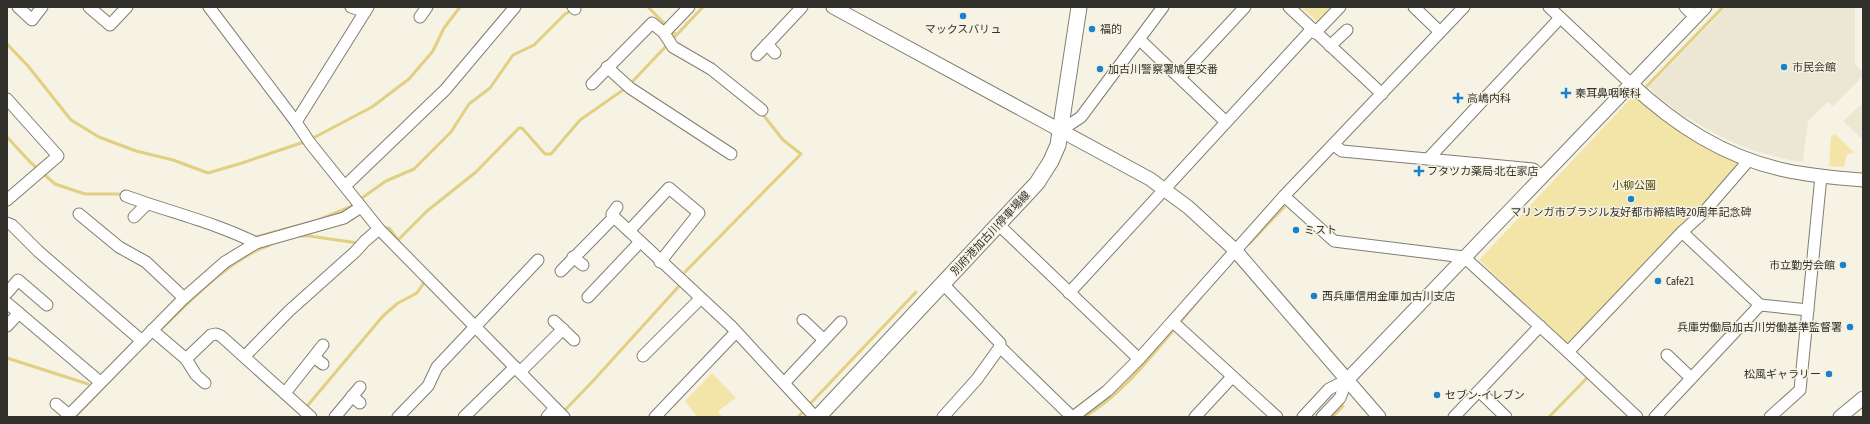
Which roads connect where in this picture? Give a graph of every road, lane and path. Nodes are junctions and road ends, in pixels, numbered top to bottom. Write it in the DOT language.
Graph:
graph roads {
  1 [pos="18,7"];
  2 [pos="42,7"];
  3 [pos="89,7"];
  4 [pos="127,7"];
  5 [pos="209,7"];
  6 [pos="351,7"];
  7 [pos="427,7"];
  8 [pos="515,7"];
  9 [pos="689,7"];
  10 [pos="802,7"];
  11 [pos="833,7"];
  12 [pos="1079,7"];
  13 [pos="1163,7"];
  14 [pos="1245,7"];
  15 [pos="1289,7"];
  16 [pos="1340,7"];
  17 [pos="1414,7"];
  18 [pos="1464,7"];
  19 [pos="1550,7"];
  20 [pos="1685,7"];
  21 [pos="1705,7"];
  22 [pos="367,10"];
  23 [pos="420,17"];
  24 [pos="1695,17"];
  25 [pos="1560,18"];
  26 [pos="1347,30"];
  27 [pos="1314,31"];
  28 [pos="664,32"];
  29 [pos="1440,32"];
  30 [pos="1140,40"];
  31 [pos="767,44"];
  32 [pos="1330,46"];
  33 [pos="775,53"];
  34 [pos="757,54"];
  35 [pos="608,67"];
  36 [pos="1180,77"];
  37 [pos="1630,83"];
  38 [pos="592,84"];
  39 [pos="1382,94"];
  40 [pos="9,104"];
  41 [pos="762,110"];
  42 [pos="296,122"];
  43 [pos="1226,122"];
  44 [pos="1060,131"];
  45 [pos="1334,145"];
  46 [pos="731,154"];
  47 [pos="1428,159"];
  48 [pos="1749,160"];
  49 [pos="1541,176"];
  50 [pos="1821,176"];
  51 [pos="1863,180"];
  52 [pos="345,186"];
  53 [pos="1164,188"];
  54 [pos="126,196"];
  55 [pos="1284,196"];
  56 [pos="7,200"];
  57 [pos="146,204"];
  58 [pos="361,207"];
  59 [pos="79,214"];
  60 [pos="134,217"];
  61 [pos="7,223"];
  62 [pos="999,225"];
  63 [pos="379,229"];
  64 [pos="629,231"];
  65 [pos="1682,232"];
  66 [pos="640,242"];
  67 [pos="256,243"];
  68 [pos="1235,250"];
  69 [pos="573,257"];
  70 [pos="1464,257"];
  71 [pos="538,260"];
  72 [pos="660,262"];
  73 [pos="583,265"];
  74 [pos="561,271"];
  75 [pos="943,284"];
  76 [pos="7,293"];
  77 [pos="1069,293"];
  78 [pos="588,297"];
  79 [pos="184,298"];
  80 [pos="700,299"];
  81 [pos="7,303"];
  82 [pos="47,305"];
  83 [pos="1760,305"];
  84 [pos="1808,310"];
  85 [pos="18,313"];
  86 [pos="804,320"];
  87 [pos="554,321"];
  88 [pos="841,322"];
  89 [pos="1173,322"];
  90 [pos="7,326"];
  91 [pos="1540,326"];
  92 [pos="476,327"];
  93 [pos="563,329"];
  94 [pos="152,330"];
  95 [pos="736,332"];
  96 [pos="574,340"];
  97 [pos="824,340"];
  98 [pos="142,341"];
  99 [pos="324,345"];
  100 [pos="1000,347"];
  101 [pos="1568,352"];
  102 [pos="1667,355"];
  103 [pos="244,356"];
  104 [pos="643,356"];
  105 [pos="314,357"];
  106 [pos="186,359"];
  107 [pos="1139,359"];
  108 [pos="323,364"];
  109 [pos="518,369"];
  110 [pos="1232,377"];
  111 [pos="1691,378"];
  112 [pos="1347,380"];
  113 [pos="100,382"];
  114 [pos="205,383"];
  115 [pos="784,383"];
  116 [pos="360,387"];
  117 [pos="1479,391"];
  118 [pos="285,393"];
  119 [pos="1863,398"];
  120 [pos="56,404"];
  121 [pos="555,408"];
  122 [pos="68,416"];
  123 [pos="308,416"];
  124 [pos="948,416"];
  125 [pos="1075,416"];
  126 [pos="335,417"];
  127 [pos="398,417"];
  128 [pos="464,417"];
  129 [pos="547,417"];
  130 [pos="564,417"];
  131 [pos="655,417"];
  132 [pos="817,417"];
  133 [pos="1195,417"];
  134 [pos="1276,417"];
  135 [pos="1303,417"];
  136 [pos="1322,417"];
  137 [pos="1380,417"];
  138 [pos="1454,417"];
  139 [pos="1506,417"];
  140 [pos="1637,417"];
  141 [pos="1655,417"];
  142 [pos="1770,417"];
  143 [pos="1840,417"];
  1 -- 2 [label="street"];
  3 -- 4 [label="street"];
  5 -- 42 [label="street"];
  6 -- 22 [label="street"];
  7 -- 23 [label="street"];
  8 -- 52 [label="street"];
  9 -- 28 [label="street"];
  10 -- 31 [label="street"];
  11 -- 44 [label="street"];
  12 -- 44 [label="main road, 別府港加古川停車場線"];
  13 -- 30 [label="street"];
  14 -- 36 [label="street"];
  15 -- 27 [label="street"];
  16 -- 27 [label="street"];
  17 -- 29 [label="street"];
  18 -- 29 [label="street"];
  19 -- 25 [label="street"];
  20 -- 24 [label="street"];
  21 -- 24 [label="street"];
  22 -- 42 [label="street"];
  24 -- 37 [label="street"];
  25 -- 37 [label="street"];
  25 -- 47 [label="street"];
  26 -- 32 [label="street"];
  27 -- 32 [label="street"];
  27 -- 43 [label="street"];
  28 -- 35 [label="street"];
  28 -- 41 [label="street"];
  29 -- 39 [label="street"];
  30 -- 36 [label="street"];
  30 -- 44 [label="street"];
  31 -- 33 [label="street"];
  31 -- 34 [label="street"];
  32 -- 39 [label="street"];
  35 -- 38 [label="street"];
  35 -- 46 [label="street"];
  36 -- 43 [label="street"];
  37 -- 48 [label="street"];
  37 -- 49 [label="street"];
  39 -- 45 [label="street"];
  40 -- 56 [label="street"];
  42 -- 52 [label="street"];
  43 -- 53 [label="street"];
  44 -- 53 [label="street"];
  44 -- 62 [label="main road, 別府港加古川停車場線"];
  45 -- 47 [label="street"];
  45 -- 55 [label="street"];
  47 -- 49 [label="street"];
  48 -- 50 [label="street"];
  48 -- 65 [label="street"];
  49 -- 70 [label="street"];
  50 -- 51 [label="street"];
  50 -- 84 [label="street"];
  52 -- 58 [label="street"];
  53 -- 68 [label="street"];
  53 -- 77 [label="street"];
  54 -- 57 [label="street"];
  55 -- 68 [label="street"];
  55 -- 70 [label="street"];
  57 -- 60 [label="street"];
  57 -- 67 [label="street"];
  58 -- 63 [label="street"];
  58 -- 67 [label="street"];
  59 -- 79 [label="street"];
  61 -- 98 [label="street"];
  62 -- 75 [label="main road, 別府港加古川停車場線"];
  62 -- 77 [label="street"];
  63 -- 92 [label="street"];
  63 -- 103 [label="street"];
  64 -- 66 [label="street"];
  64 -- 69 [label="street"];
  64 -- 72 [label="street"];
  65 -- 83 [label="street"];
  65 -- 101 [label="street"];
  66 -- 72 [label="street"];
  66 -- 78 [label="street"];
  67 -- 79 [label="street"];
  68 -- 89 [label="street"];
  68 -- 112 [label="street"];
  69 -- 73 [label="street"];
  69 -- 74 [label="street"];
  70 -- 91 [label="street"];
  70 -- 112 [label="street"];
  71 -- 92 [label="street"];
  72 -- 80 [label="street"];
  75 -- 100 [label="street"];
  75 -- 132 [label="main road, 別府港加古川停車場線"];
  76 -- 82 [label="street"];
  77 -- 107 [label="street"];
  79 -- 94 [label="street"];
  80 -- 95 [label="street"];
  80 -- 104 [label="street"];
  81 -- 85 [label="street"];
  83 -- 84 [label="street"];
  83 -- 111 [label="street"];
  84 -- 142 [label="street"];
  85 -- 90 [label="street"];
  85 -- 113 [label="street"];
  86 -- 97 [label="street"];
  87 -- 93 [label="street"];
  88 -- 97 [label="street"];
  89 -- 107 [label="street"];
  89 -- 110 [label="street"];
  91 -- 101 [label="street"];
  91 -- 117 [label="street"];
  92 -- 109 [label="street"];
  92 -- 127 [label="street"];
  93 -- 96 [label="street"];
  93 -- 109 [label="street"];
  94 -- 98 [label="street"];
  94 -- 106 [label="street"];
  95 -- 115 [label="street"];
  95 -- 131 [label="street"];
  97 -- 115 [label="street"];
  98 -- 113 [label="street"];
  99 -- 105 [label="street"];
  100 -- 124 [label="street"];
  100 -- 125 [label="street"];
  101 -- 140 [label="street"];
  102 -- 111 [label="street"];
  103 -- 106 [label="street"];
  103 -- 118 [label="street"];
  105 -- 108 [label="street"];
  105 -- 118 [label="street"];
  106 -- 114 [label="street"];
  107 -- 125 [label="street"];
  109 -- 121 [label="street"];
  109 -- 128 [label="street"];
  110 -- 133 [label="street"];
  110 -- 134 [label="street"];
  111 -- 141 [label="street"];
  112 -- 135 [label="street"];
  112 -- 136 [label="street"];
  112 -- 137 [label="street"];
  113 -- 122 [label="street"];
  115 -- 132 [label="street"];
  116 -- 126 [label="street"];
  117 -- 138 [label="street"];
  117 -- 139 [label="street"];
  118 -- 123 [label="street"];
  119 -- 143 [label="street"];
  120 -- 122 [label="street"];
  121 -- 129 [label="street"];
  121 -- 130 [label="street"];
}
